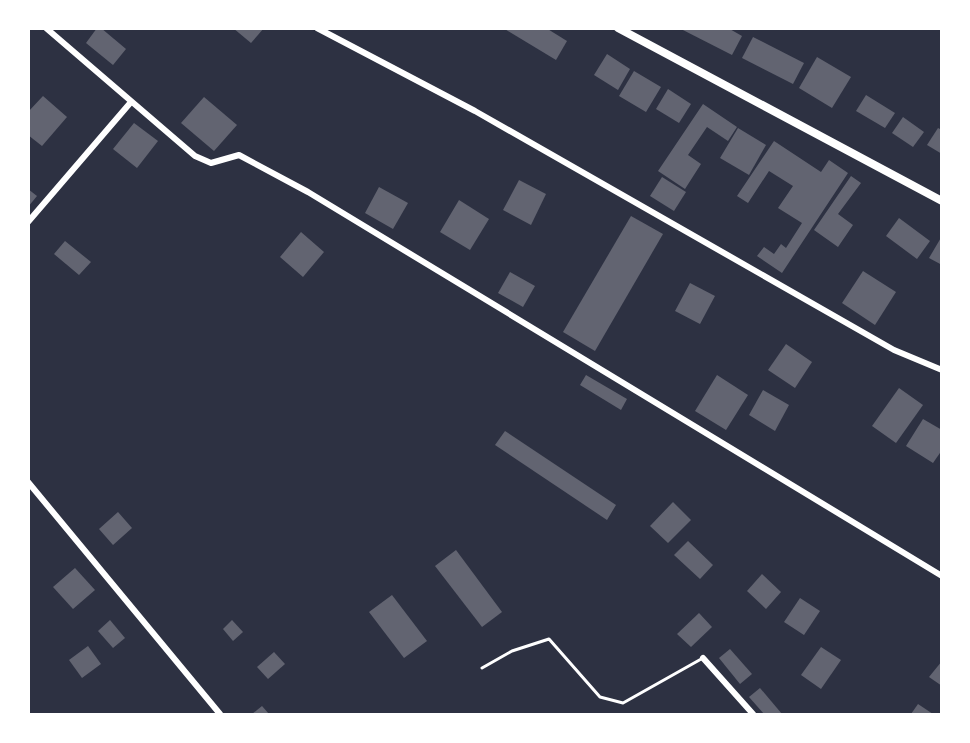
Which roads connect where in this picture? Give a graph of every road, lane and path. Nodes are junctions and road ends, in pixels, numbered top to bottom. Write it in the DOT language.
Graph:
graph roads {
  1 [pos="46,28"];
  2 [pos="317,28"];
  3 [pos="618,28"];
  4 [pos="131,102"];
  5 [pos="942,201"];
  6 [pos="28,222"];
  7 [pos="942,370"];
  8 [pos="28,482"];
  9 [pos="942,576"];
  10 [pos="703,658"];
  11 [pos="482,668"];
  12 [pos="220,714"];
  13 [pos="753,714"];
  1 -- 4 [label="street"];
  2 -- 7 [label="street"];
  3 -- 5 [label="street"];
  4 -- 6 [label="street"];
  4 -- 9 [label="street"];
  8 -- 12 [label="street"];
  10 -- 11 [label="lane"];
  10 -- 13 [label="street"];
}
